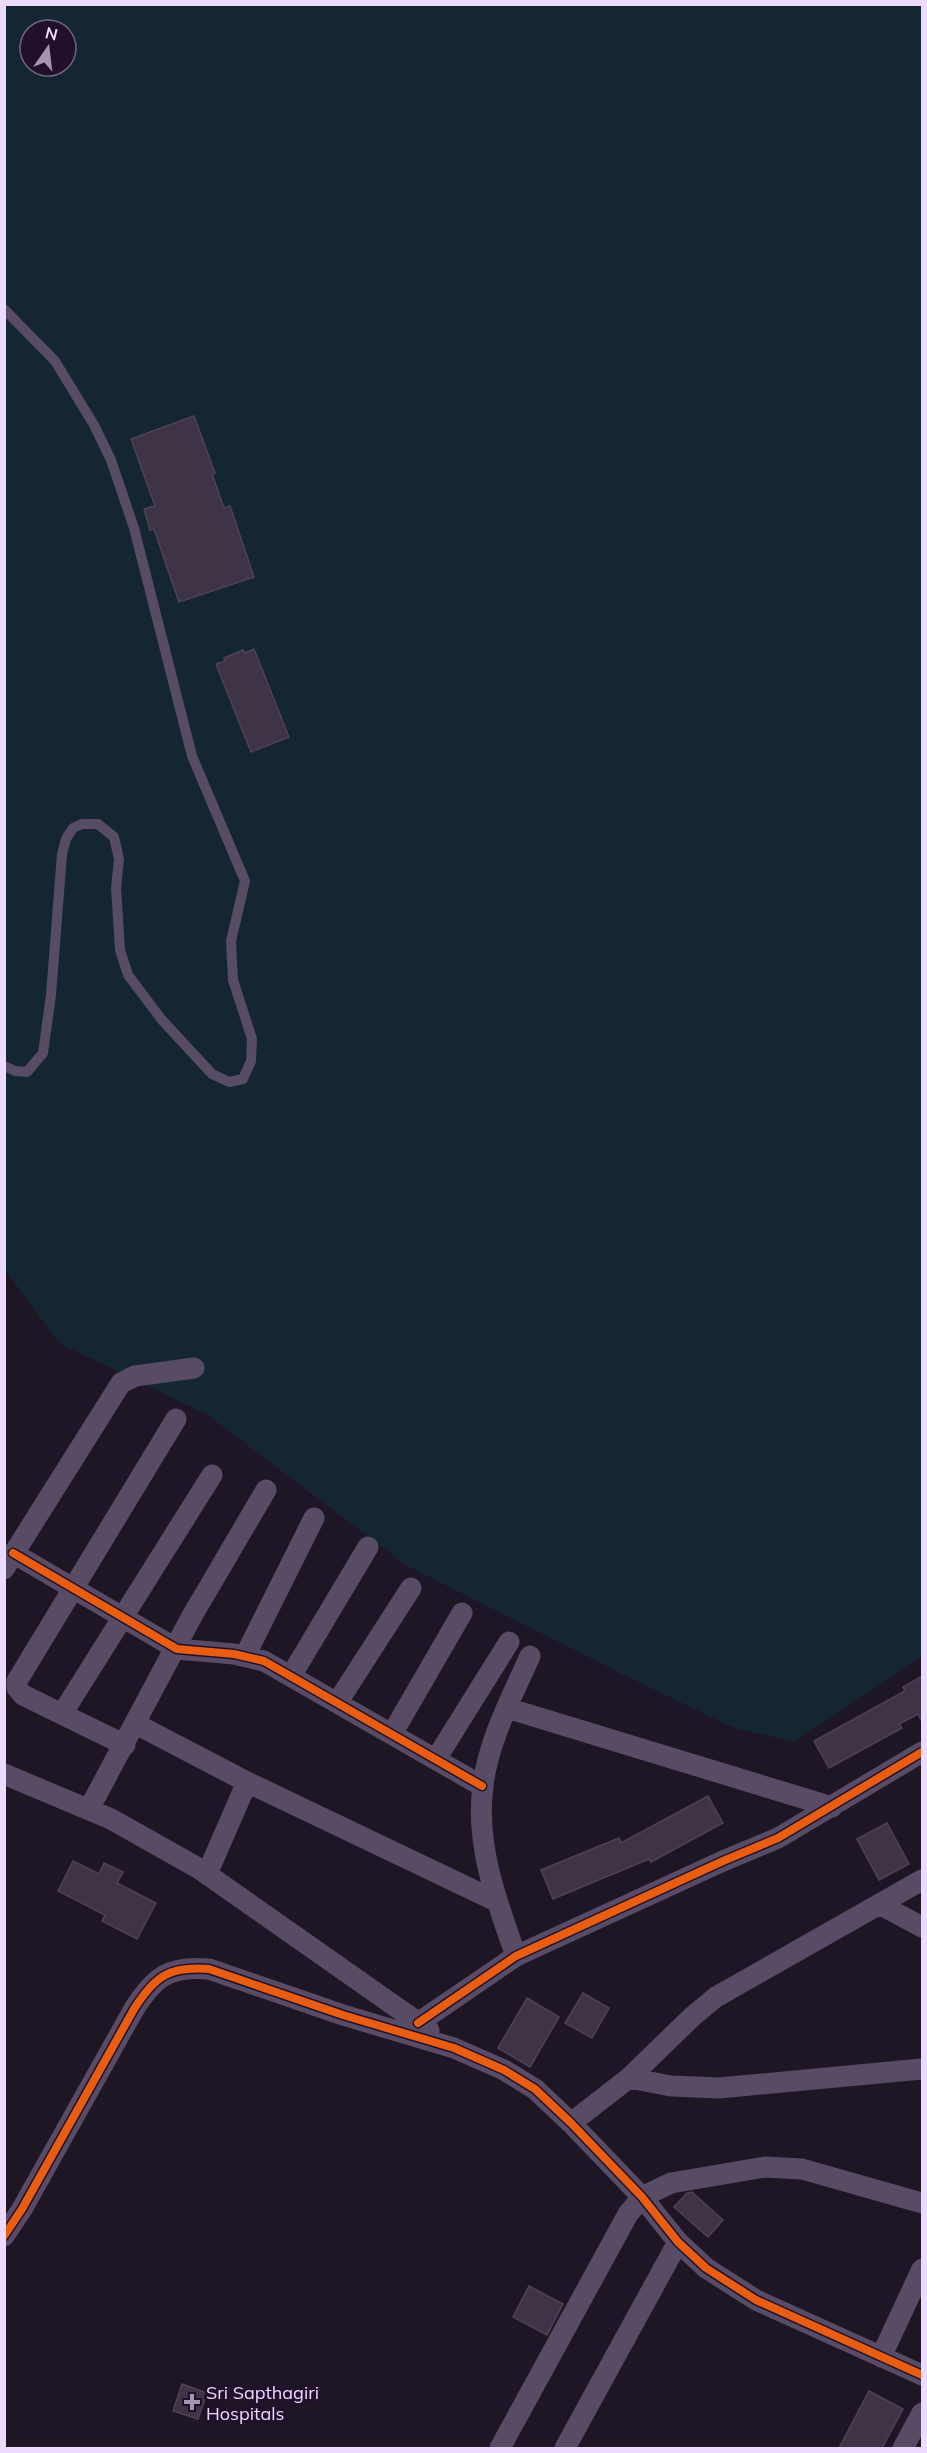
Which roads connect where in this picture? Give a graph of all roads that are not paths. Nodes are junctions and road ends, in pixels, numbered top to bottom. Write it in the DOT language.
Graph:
graph roads {
  1 [pos="4,309"];
  2 [pos="4,1066"];
  3 [pos="194,1368"];
  4 [pos="176,1419"];
  5 [pos="212,1475"];
  6 [pos="266,1490"];
  7 [pos="314,1518"];
  8 [pos="368,1547"];
  9 [pos="9,1561"];
  10 [pos="73,1588"];
  11 [pos="411,1588"];
  12 [pos="462,1614"];
  13 [pos="123,1618"];
  14 [pos="508,1642"];
  15 [pos="177,1649"];
  16 [pos="245,1656"];
  17 [pos="530,1656"];
  18 [pos="291,1676"];
  19 [pos="337,1703"];
  20 [pos="507,1708"];
  21 [pos="62,1714"];
  22 [pos="136,1724"];
  23 [pos="392,1734"];
  24 [pos="125,1745"];
  25 [pos="922,1752"];
  26 [pos="436,1759"];
  27 [pos="4,1774"];
  28 [pos="247,1782"];
  29 [pos="483,1786"];
  30 [pos="832,1807"];
  31 [pos="89,1809"];
  32 [pos="207,1874"];
  33 [pos="922,1880"];
  34 [pos="496,1900"];
  35 [pos="879,1904"];
  36 [pos="922,1928"];
  37 [pos="516,1956"];
  38 [pos="418,2023"];
  39 [pos="454,2048"];
  40 [pos="922,2069"];
  41 [pos="629,2078"];
  42 [pos="571,2123"];
  43 [pos="642,2197"];
  44 [pos="922,2203"];
  45 [pos="4,2236"];
  46 [pos="678,2242"];
  47 [pos="922,2270"];
  48 [pos="881,2357"];
  49 [pos="922,2375"];
  50 [pos="922,2413"];
  51 [pos="500,2448"];
  52 [pos="565,2448"];
  53 [pos="903,2448"];
  1 -- 2 [label="lane"];
  3 -- 9 [label="street"];
  4 -- 10 [label="street"];
  5 -- 13 [label="street"];
  6 -- 15 [label="street"];
  7 -- 16 [label="street"];
  8 -- 18 [label="street"];
  9 -- 10 [label="street"];
  10 -- 13 [label="street"];
  10 -- 21 [label="street"];
  11 -- 19 [label="street"];
  12 -- 23 [label="street"];
  13 -- 15 [label="street"];
  13 -- 21 [label="street"];
  14 -- 26 [label="street"];
  15 -- 16 [label="street"];
  15 -- 22 [label="street"];
  16 -- 18 [label="street"];
  17 -- 20 [label="street"];
  18 -- 19 [label="street"];
  19 -- 23 [label="street"];
  20 -- 29 [label="street"];
  20 -- 30 [label="street"];
  21 -- 24 [label="street"];
  22 -- 24 [label="street"];
  22 -- 28 [label="street"];
  23 -- 26 [label="street"];
  24 -- 31 [label="street"];
  25 -- 30 [label="street"];
  26 -- 29 [label="street"];
  27 -- 31 [label="street"];
  28 -- 32 [label="street"];
  28 -- 34 [label="street"];
  29 -- 34 [label="street"];
  30 -- 37 [label="street"];
  31 -- 32 [label="street"];
  32 -- 38 [label="street"];
  33 -- 35 [label="street"];
  34 -- 37 [label="street"];
  35 -- 36 [label="street"];
  35 -- 41 [label="street"];
  37 -- 38 [label="street"];
  38 -- 39 [label="street"];
  39 -- 42 [label="street"];
  39 -- 45 [label="street"];
  40 -- 41 [label="street"];
  41 -- 42 [label="street"];
  42 -- 43 [label="street"];
  43 -- 44 [label="street"];
  43 -- 46 [label="street"];
  43 -- 51 [label="street"];
  46 -- 48 [label="street"];
  46 -- 52 [label="street"];
  47 -- 48 [label="street"];
  48 -- 49 [label="street"];
  50 -- 53 [label="street"];
}
